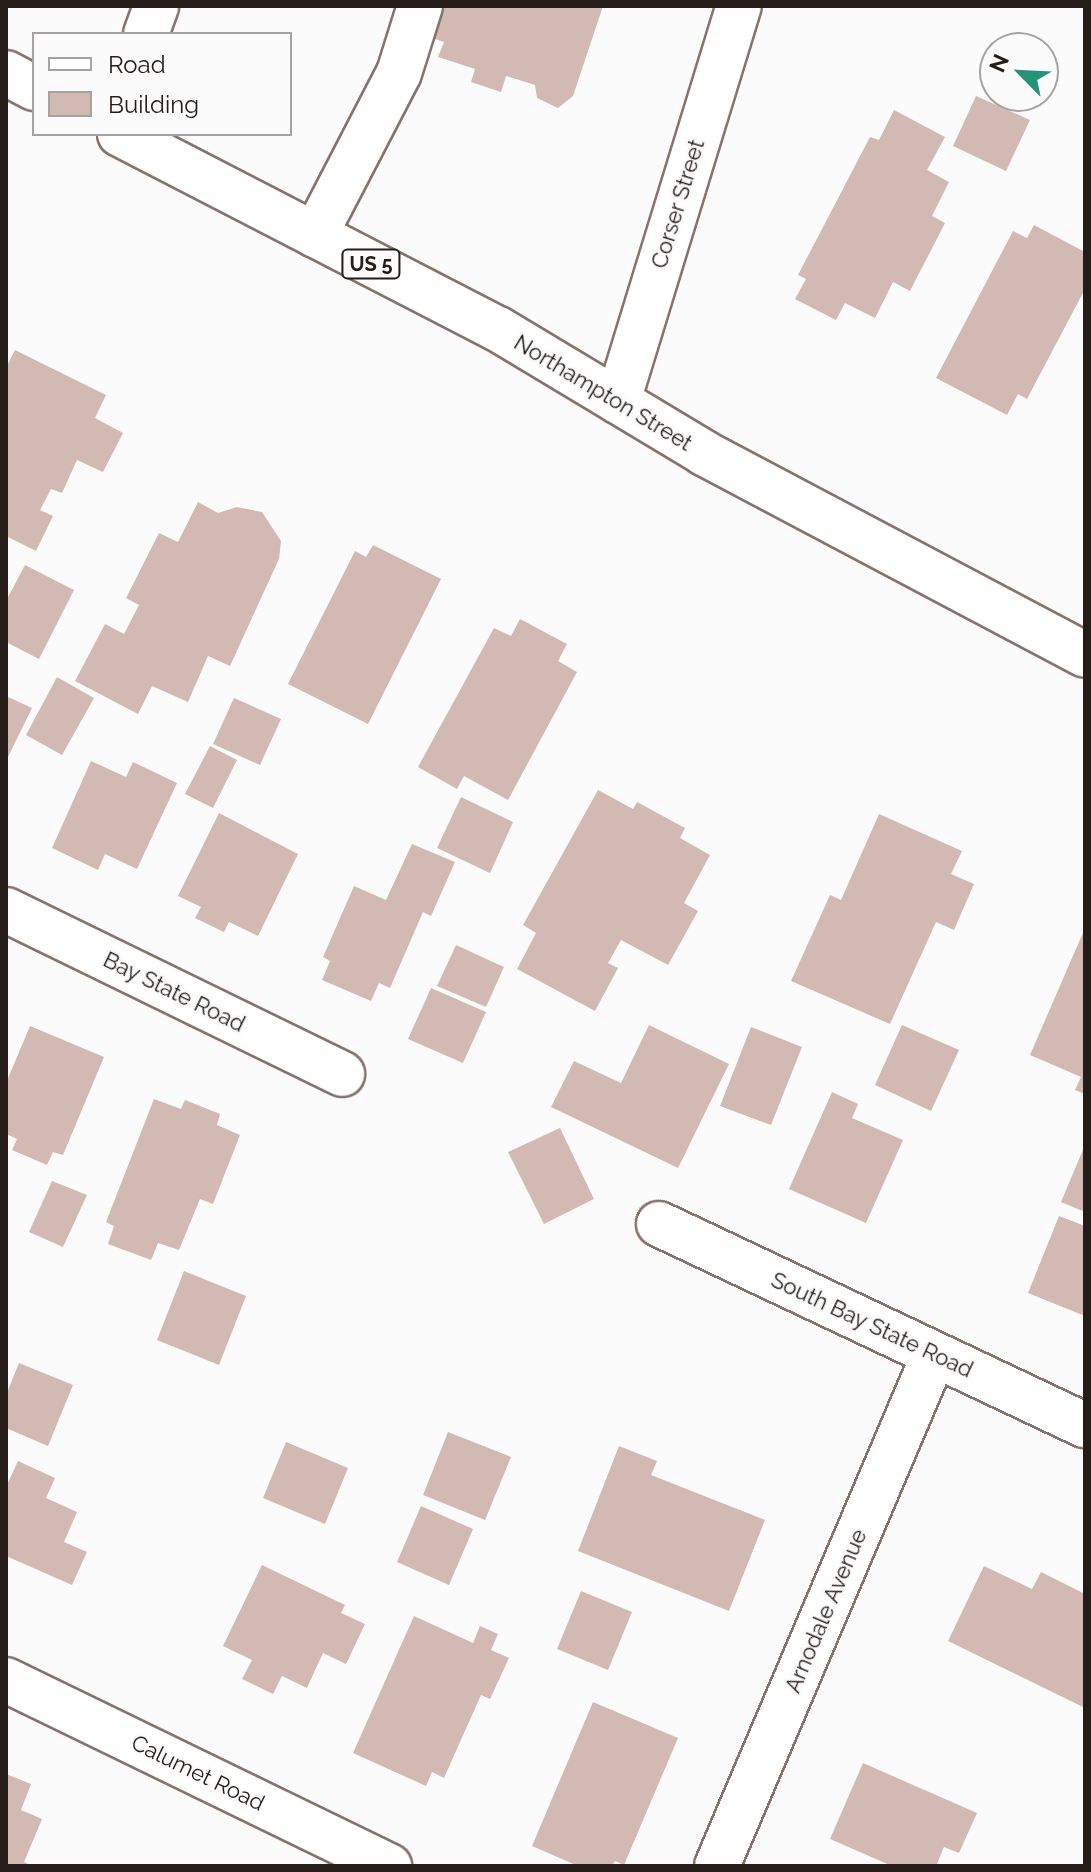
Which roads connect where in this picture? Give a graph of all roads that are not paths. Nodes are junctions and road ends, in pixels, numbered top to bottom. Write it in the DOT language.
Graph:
graph roads {
  1 [pos="156,6"];
  2 [pos="420,6"];
  3 [pos="739,6"];
  4 [pos="147,32"];
  5 [pos="6,73"];
  6 [pos="32,87"];
  7 [pos="124,136"];
  8 [pos="315,235"];
  9 [pos="618,401"];
  10 [pos="1085,655"];
  11 [pos="6,910"];
  12 [pos="342,1074"];
  13 [pos="659,1224"];
  14 [pos="934,1355"];
  15 [pos="1085,1425"];
  16 [pos="6,1680"];
  17 [pos="389,1866"];
  18 [pos="717,1866"];
  1 -- 4 [label="street"];
  2 -- 8 [label="street"];
  3 -- 9 [label="street, Corser Street"];
  5 -- 6 [label="street"];
  7 -- 8 [label="street, Northampton Street / US 5"];
  8 -- 9 [label="street, Northampton Street / US 5"];
  9 -- 10 [label="street, Northampton Street / US 5"];
  11 -- 12 [label="street, Bay State Road"];
  13 -- 14 [label="street, South Bay State Road"];
  14 -- 15 [label="street, South Bay State Road"];
  14 -- 18 [label="street, Arnodale Avenue"];
  16 -- 17 [label="street, Calumet Road"];
}
